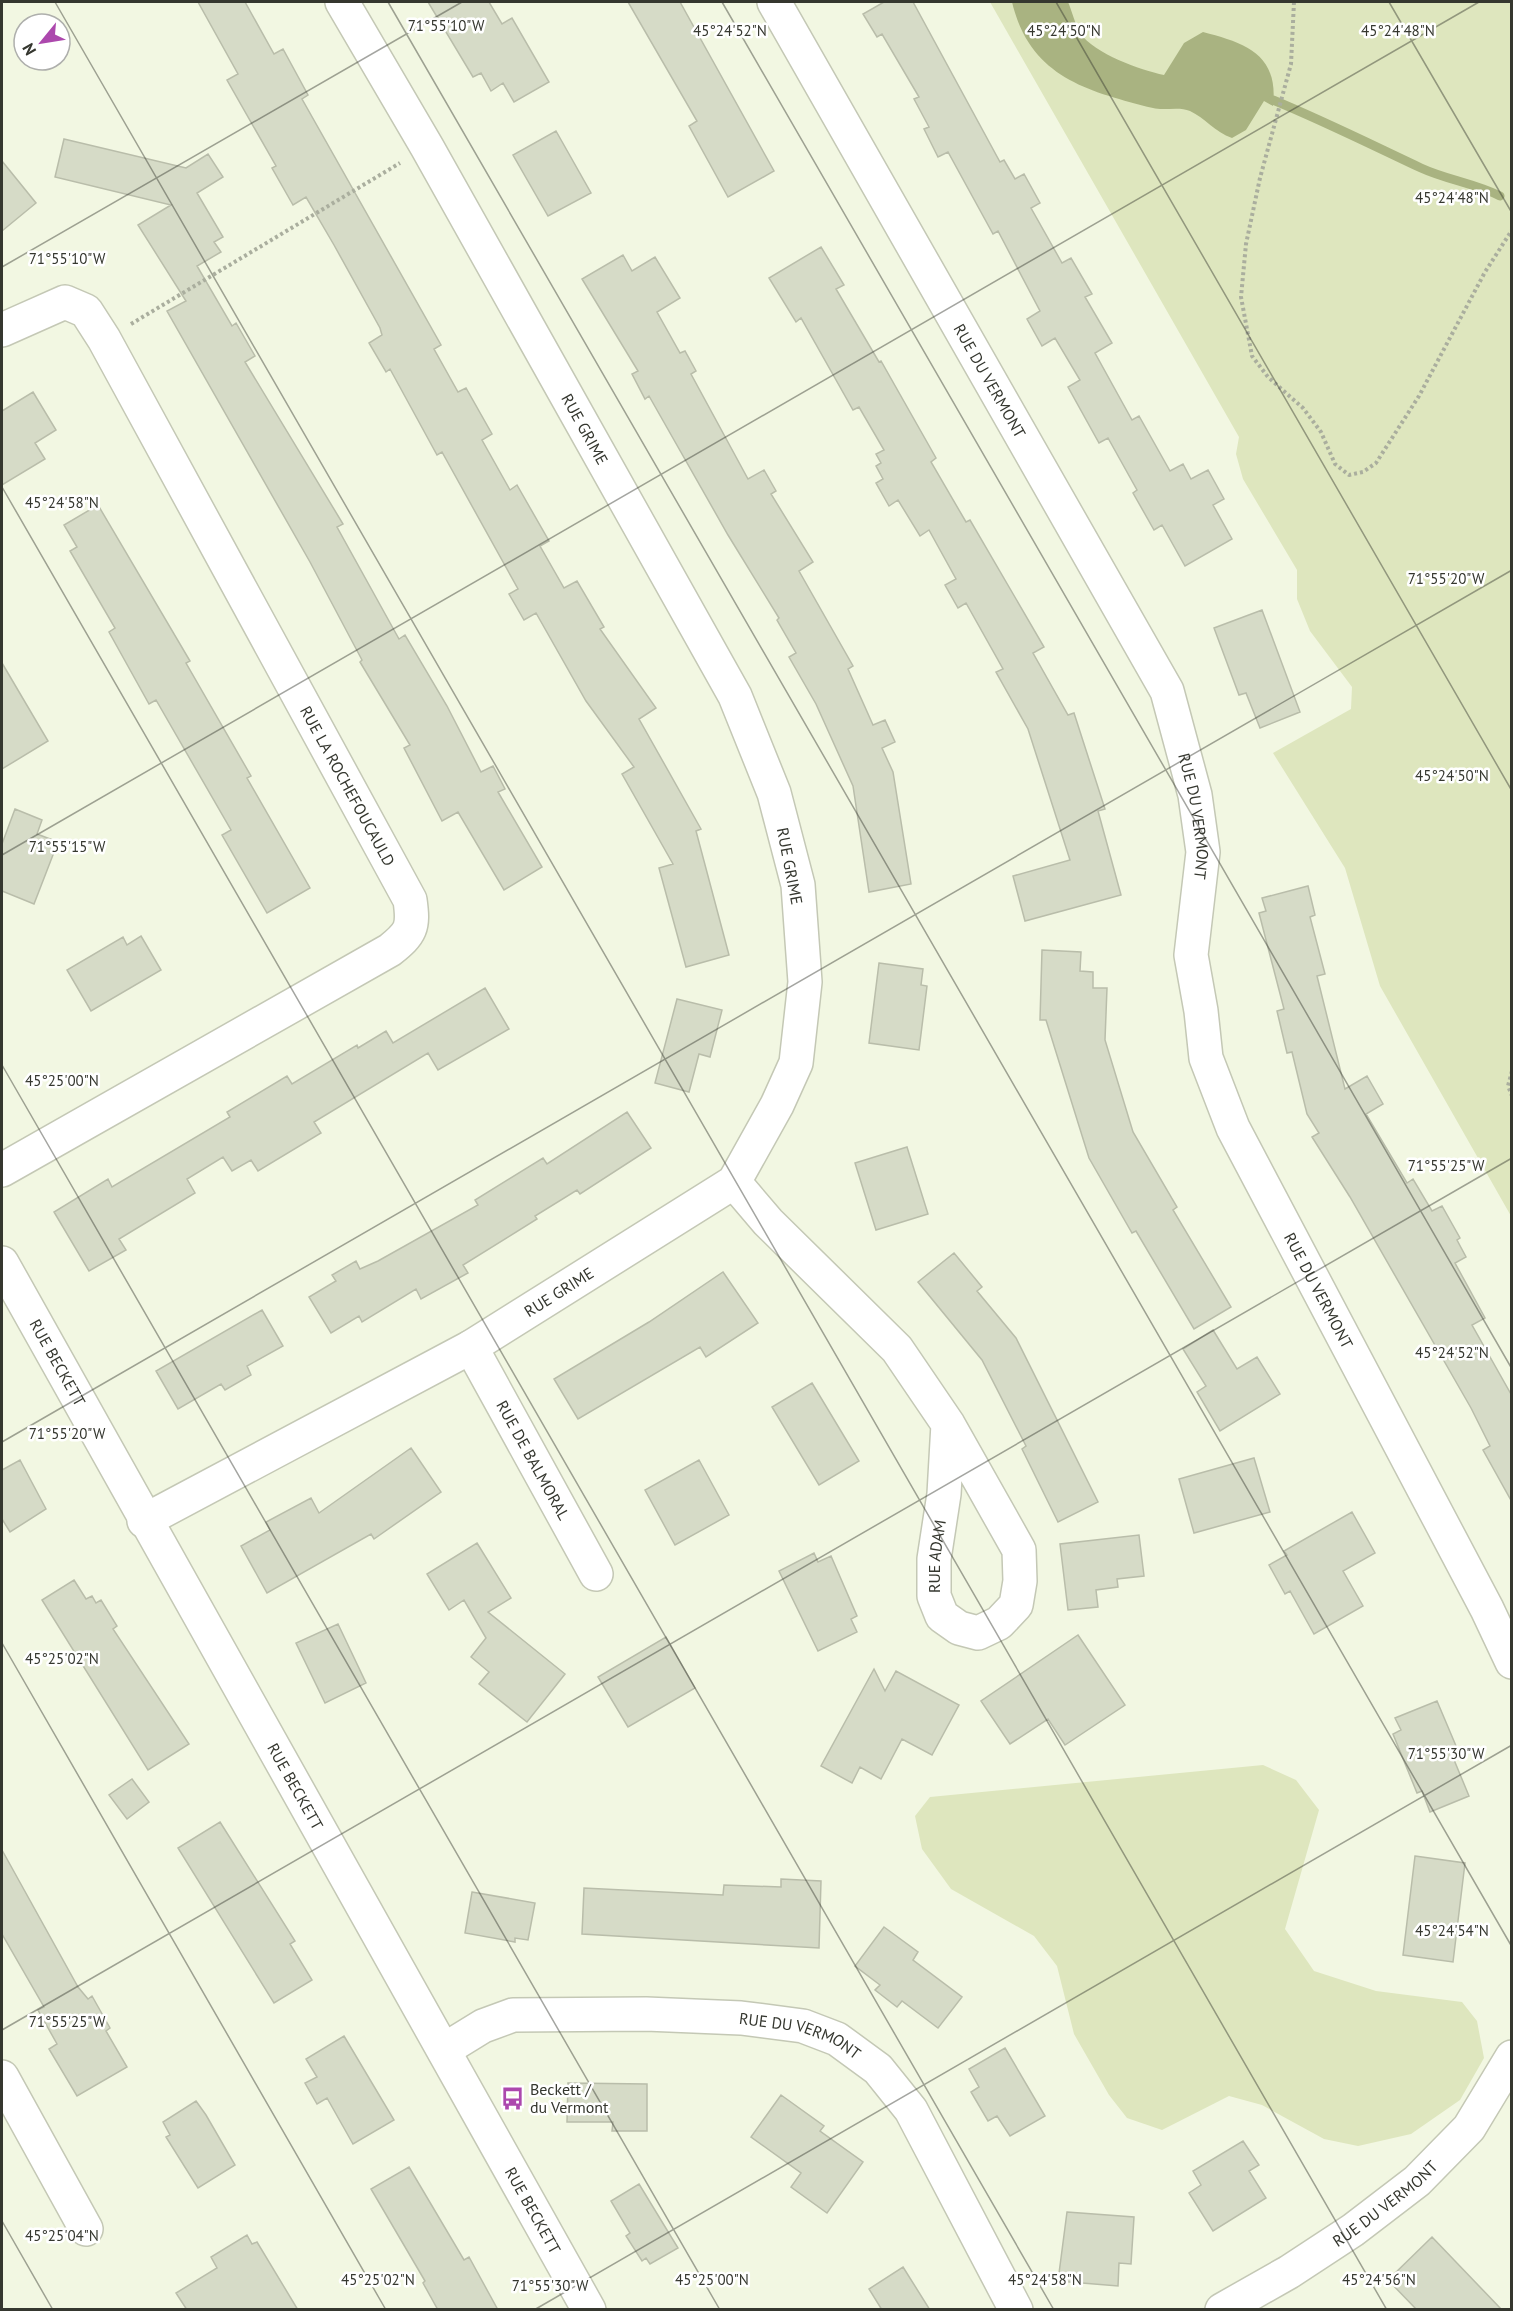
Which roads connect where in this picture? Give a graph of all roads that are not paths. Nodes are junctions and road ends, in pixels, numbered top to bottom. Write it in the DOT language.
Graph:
graph roads {
  1 [pos="342,2"];
  2 [pos="774,2"];
  3 [pos="2,330"];
  4 [pos="2,1170"];
  5 [pos="734,1182"];
  6 [pos="2,1263"];
  7 [pos="471,1347"];
  8 [pos="948,1424"];
  9 [pos="144,1521"];
  10 [pos="596,1574"];
  11 [pos="1512,1662"];
  12 [pos="444,2050"];
  13 [pos="1512,2057"];
  14 [pos="2,2077"];
  15 [pos="86,2229"];
  16 [pos="589,2310"];
  17 [pos="1016,2310"];
  18 [pos="1222,2310"];
  1 -- 5 [label="street, RUE GRIME"];
  2 -- 11 [label="street, RUE DU VERMONT"];
  3 -- 4 [label="street, RUE LA ROCHEFOUCAULD"];
  5 -- 7 [label="street, RUE GRIME"];
  5 -- 8 [label="street, RUE ADAM"];
  6 -- 9 [label="street, RUE BECKETT"];
  7 -- 9 [label="street, RUE GRIME"];
  7 -- 10 [label="street, RUE DE BALMORAL"];
  8 -- 8 [label="street, RUE ADAM"];
  9 -- 12 [label="street, RUE BECKETT"];
  12 -- 16 [label="street, RUE BECKETT"];
  12 -- 17 [label="street, RUE DU VERMONT"];
  13 -- 18 [label="street, RUE DU VERMONT"];
  14 -- 15 [label="street"];
}
